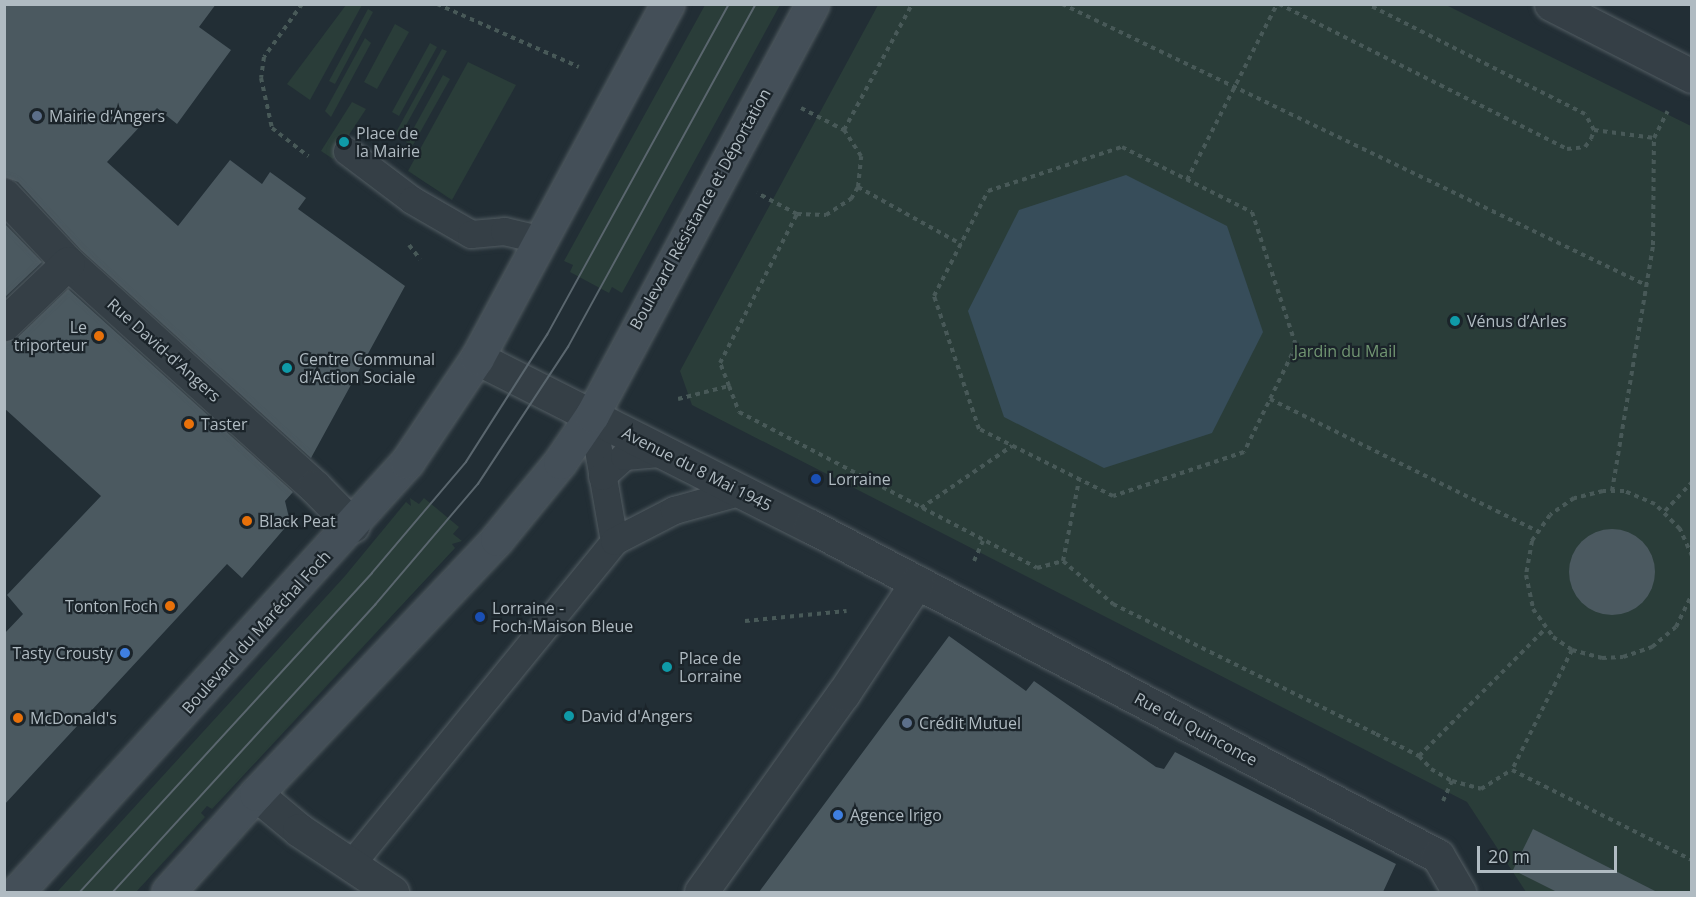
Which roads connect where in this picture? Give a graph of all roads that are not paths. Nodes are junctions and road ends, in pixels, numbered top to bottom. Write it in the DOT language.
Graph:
graph roads {
  1 [pos="669,4"];
  2 [pos="812,4"];
  3 [pos="1551,4"];
  4 [pos="1692,76"];
  5 [pos="347,151"];
  6 [pos="4,195"];
  7 [pos="540,239"];
  8 [pos="68,263"];
  9 [pos="4,324"];
  10 [pos="477,358"];
  11 [pos="592,415"];
  12 [pos="662,453"];
  13 [pos="602,476"];
  14 [pos="739,492"];
  15 [pos="352,526"];
  16 [pos="614,541"];
  17 [pos="917,582"];
  18 [pos="256,794"];
  19 [pos="351,864"];
  20 [pos="17,892"];
  21 [pos="168,892"];
  22 [pos="392,892"];
  23 [pos="701,892"];
  24 [pos="1458,892"];
  1 -- 7 [label="main road"];
  2 -- 11 [label="main road, Boulevard Résistance et Déportation"];
  3 -- 4 [label="street"];
  5 -- 7 [label="lane"];
  6 -- 8 [label="street, Rue David-d'Angers"];
  7 -- 10 [label="main road"];
  8 -- 9 [label="street"];
  8 -- 15 [label="street, Rue David-d'Angers"];
  10 -- 11 [label="street, Avenue du 8 Mai 1945"];
  10 -- 15 [label="main road, Boulevard du Maréchal Foch"];
  11 -- 12 [label="street, Avenue du 8 Mai 1945"];
  11 -- 13 [label="lane"];
  11 -- 18 [label="main road"];
  12 -- 13 [label="lane"];
  12 -- 14 [label="street, Avenue du 8 Mai 1945"];
  13 -- 16 [label="lane"];
  14 -- 16 [label="lane"];
  14 -- 17 [label="street, Avenue du 8 Mai 1945"];
  15 -- 20 [label="main road, Boulevard du Maréchal Foch"];
  16 -- 19 [label="lane"];
  17 -- 23 [label="street"];
  17 -- 24 [label="street, Rue du Quinconce"];
  18 -- 19 [label="street"];
  18 -- 21 [label="main road"];
  19 -- 22 [label="street"];
}
